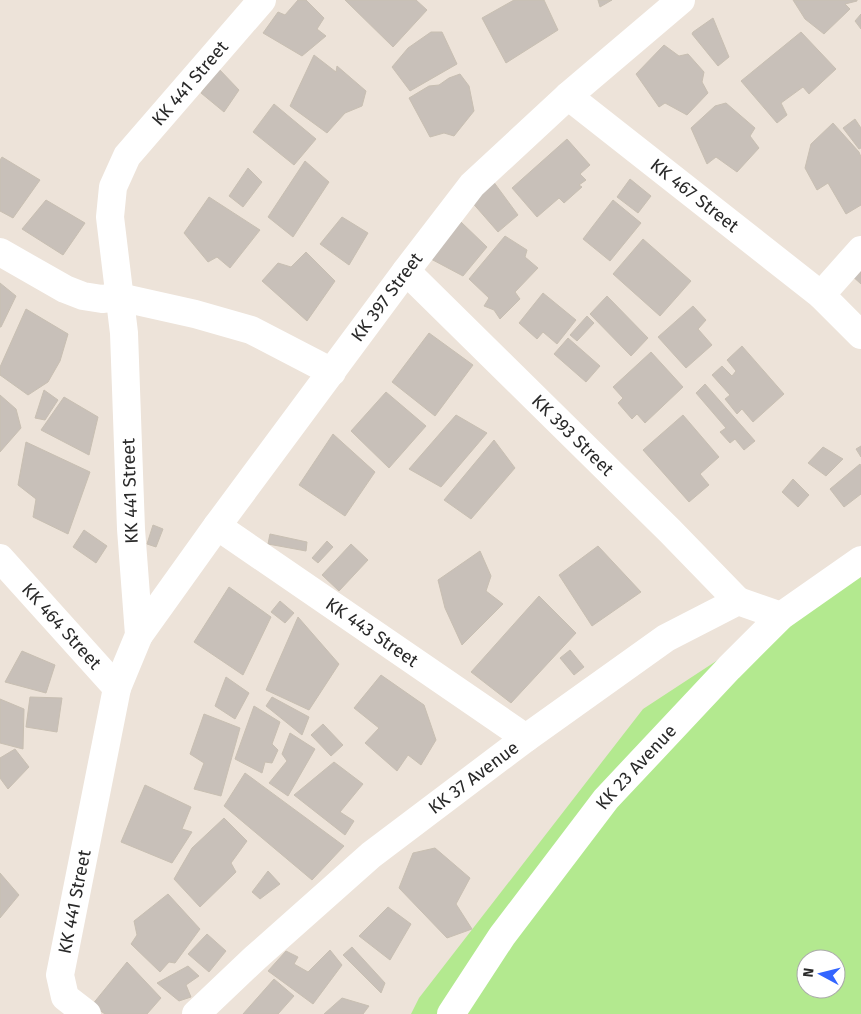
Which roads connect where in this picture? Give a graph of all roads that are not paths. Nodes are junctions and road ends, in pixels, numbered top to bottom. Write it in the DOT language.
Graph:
graph roads {
  1 [pos="262,0"];
  2 [pos="680,0"];
  3 [pos="568,96"];
  4 [pos="861,250"];
  5 [pos="0,252"];
  6 [pos="406,271"];
  7 [pos="821,295"];
  8 [pos="120,296"];
  9 [pos="861,335"];
  10 [pos="332,372"];
  11 [pos="217,526"];
  12 [pos="861,560"];
  13 [pos="2,566"];
  14 [pos="738,601"];
  15 [pos="781,616"];
  16 [pos="139,635"];
  17 [pos="117,688"];
  18 [pos="526,738"];
  19 [pos="87,1014"];
  20 [pos="196,1014"];
  21 [pos="451,1014"];
  1 -- 8 [label="street, KK 441 Street"];
  2 -- 3 [label="street, KK 397 Street"];
  3 -- 6 [label="street, KK 397 Street"];
  3 -- 7 [label="street, KK 467 Street"];
  4 -- 7 [label="street"];
  5 -- 8 [label="street"];
  6 -- 10 [label="street, KK 397 Street"];
  6 -- 14 [label="street, KK 393 Street"];
  7 -- 9 [label="street, KK 467 Street"];
  8 -- 10 [label="street"];
  8 -- 16 [label="street, KK 441 Street"];
  10 -- 11 [label="street, KK 397 Street"];
  11 -- 16 [label="street, KK 397 Street"];
  11 -- 18 [label="street, KK 443 Street"];
  12 -- 15 [label="street, KK 23 Avenue"];
  13 -- 17 [label="street, KK 464 Street"];
  14 -- 15 [label="street"];
  14 -- 18 [label="street, KK 37 Avenue"];
  15 -- 21 [label="street, KK 23 Avenue"];
  16 -- 17 [label="street, KK 441 Street"];
  17 -- 19 [label="street, KK 441 Street"];
  18 -- 20 [label="street, KK 37 Avenue"];
}
